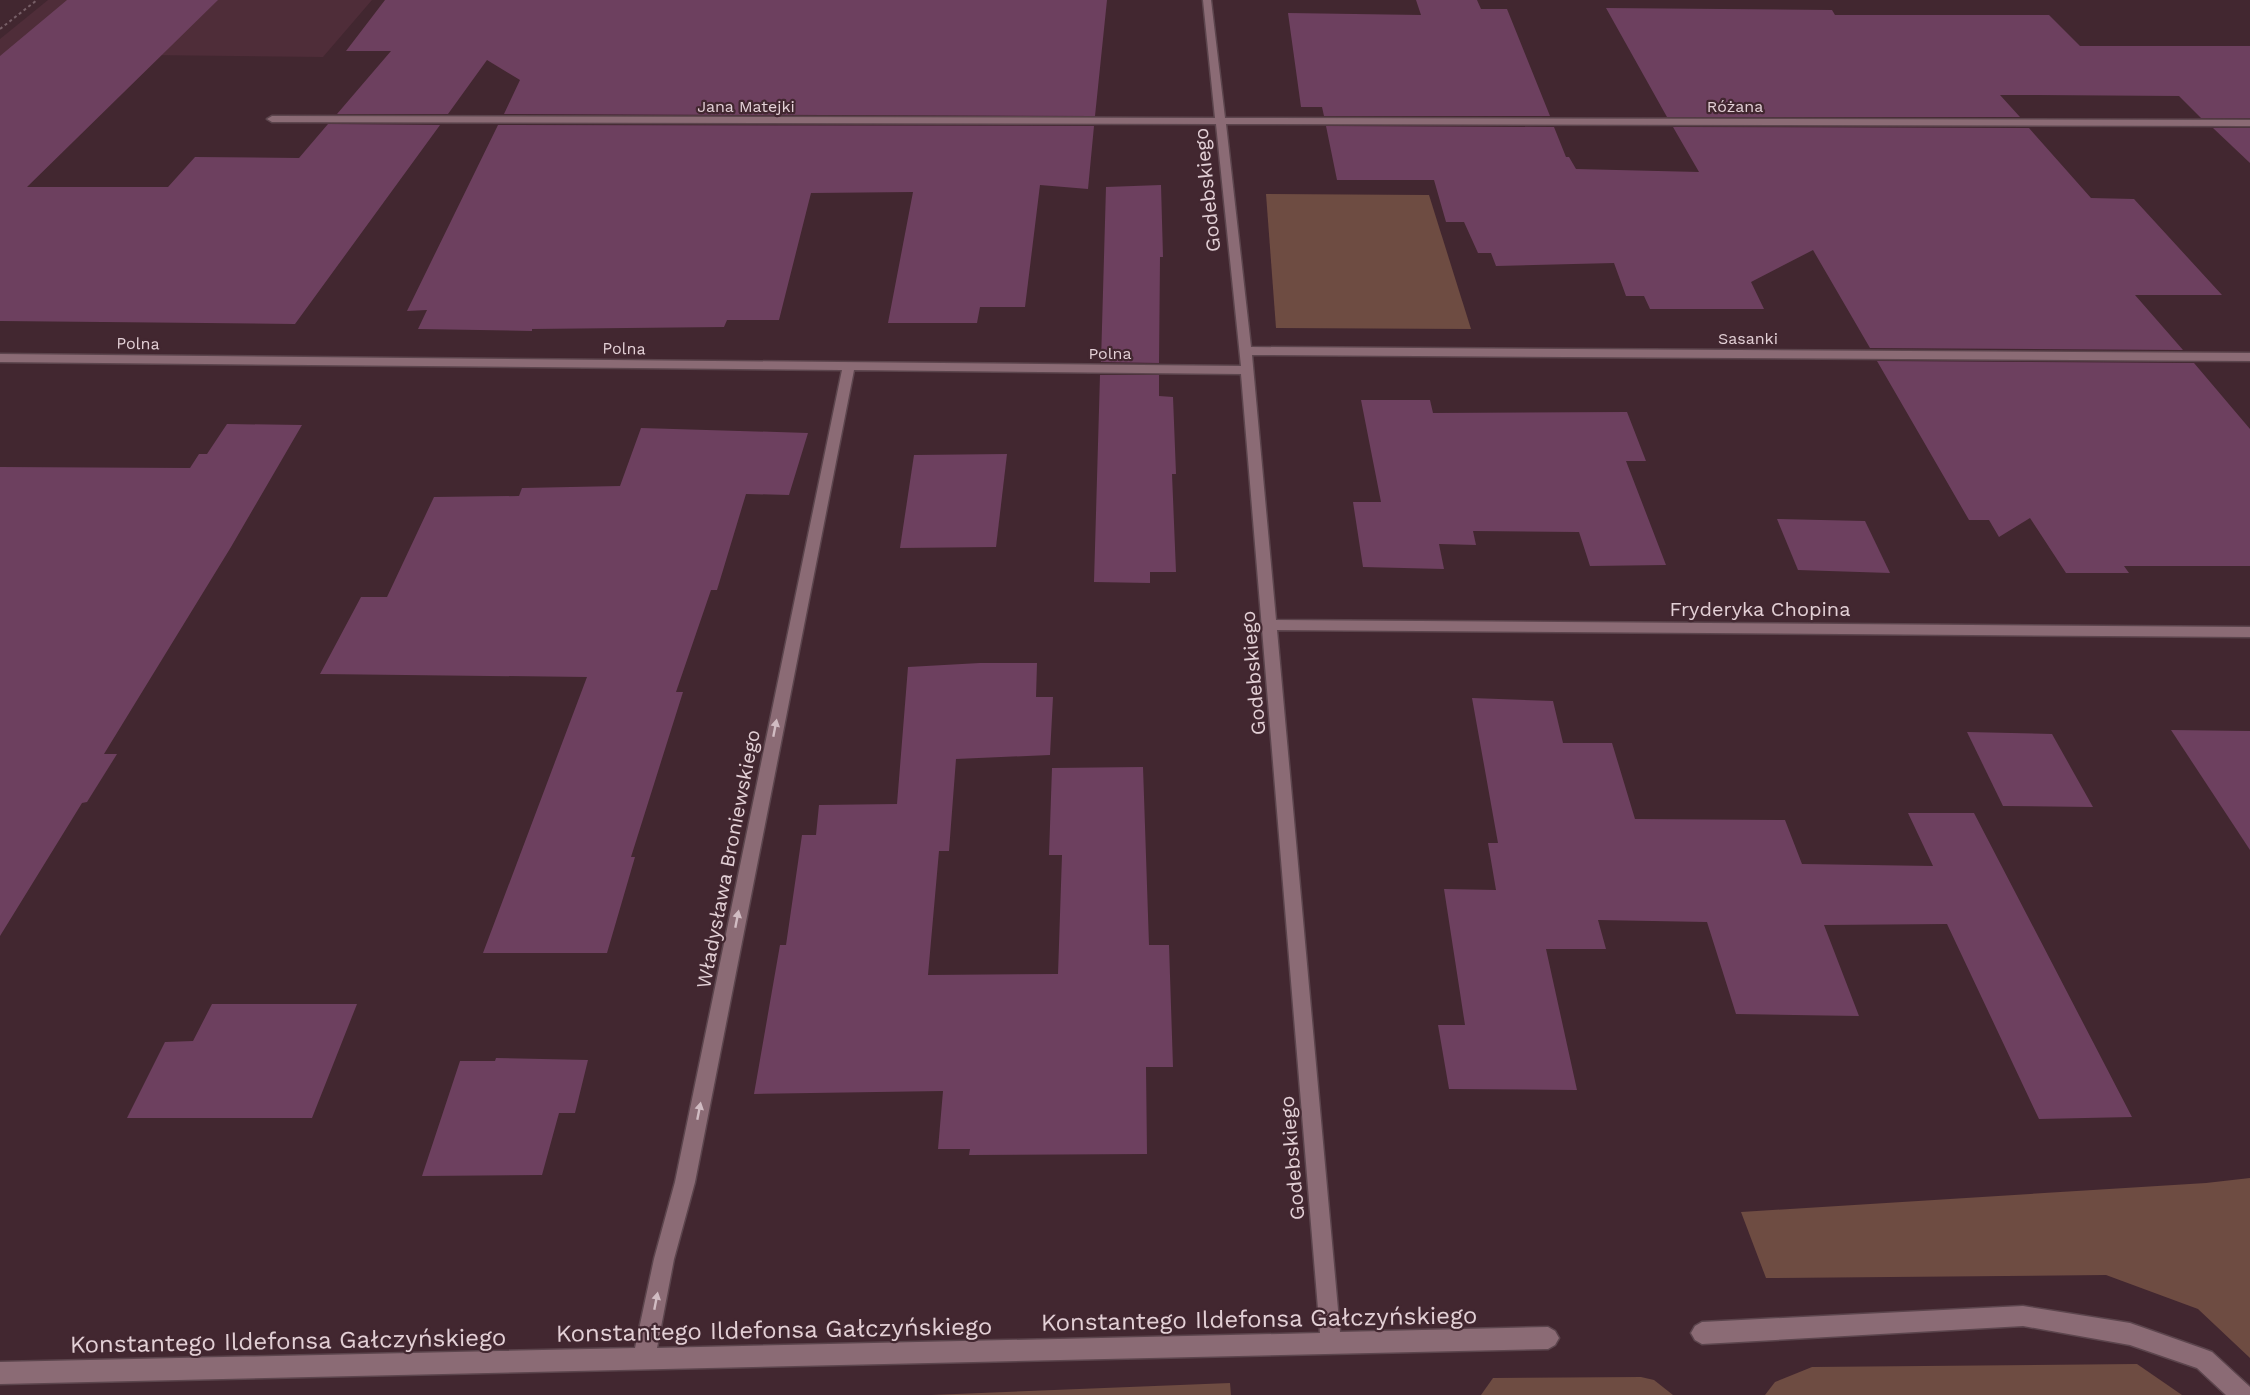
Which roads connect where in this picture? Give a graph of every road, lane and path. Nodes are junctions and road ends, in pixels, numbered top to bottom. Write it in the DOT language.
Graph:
graph roads {
  1 [pos="37,0"];
  2 [pos="1207,0"];
  3 [pos="0,29"];
  4 [pos="272,119"];
  5 [pos="1220,120"];
  6 [pos="2250,123"];
  7 [pos="1245,351"];
  8 [pos="2250,357"];
  9 [pos="0,358"];
  10 [pos="848,368"];
  11 [pos="1247,370"];
  12 [pos="1270,625"];
  13 [pos="2250,632"];
  14 [pos="1702,1333"];
  15 [pos="1548,1338"];
  16 [pos="1331,1344"];
  17 [pos="644,1358"];
  18 [pos="0,1373"];
  19 [pos="2242,1395"];
  1 -- 3 [label="path"];
  2 -- 5 [label="street, Godebskiego"];
  4 -- 5 [label="street, Jana Matejki"];
  5 -- 6 [label="street, Różana"];
  5 -- 7 [label="street, Godebskiego"];
  7 -- 8 [label="street, Sasanki"];
  7 -- 11 [label="street, Godebskiego"];
  9 -- 10 [label="street, Polna"];
  10 -- 11 [label="street, Polna"];
  17 -- 10 [label="street, Władysława Broniewskiego, one-way"];
  11 -- 12 [label="street, Godebskiego"];
  12 -- 13 [label="street, Fryderyka Chopina"];
  12 -- 16 [label="street, Godebskiego"];
  14 -- 19 [label="street"];
  15 -- 16 [label="street, Konstantego Ildefonsa Gałczyńskiego"];
  16 -- 17 [label="street, Konstantego Ildefonsa Gałczyńskiego"];
  17 -- 18 [label="street, Konstantego Ildefonsa Gałczyńskiego"];
}
